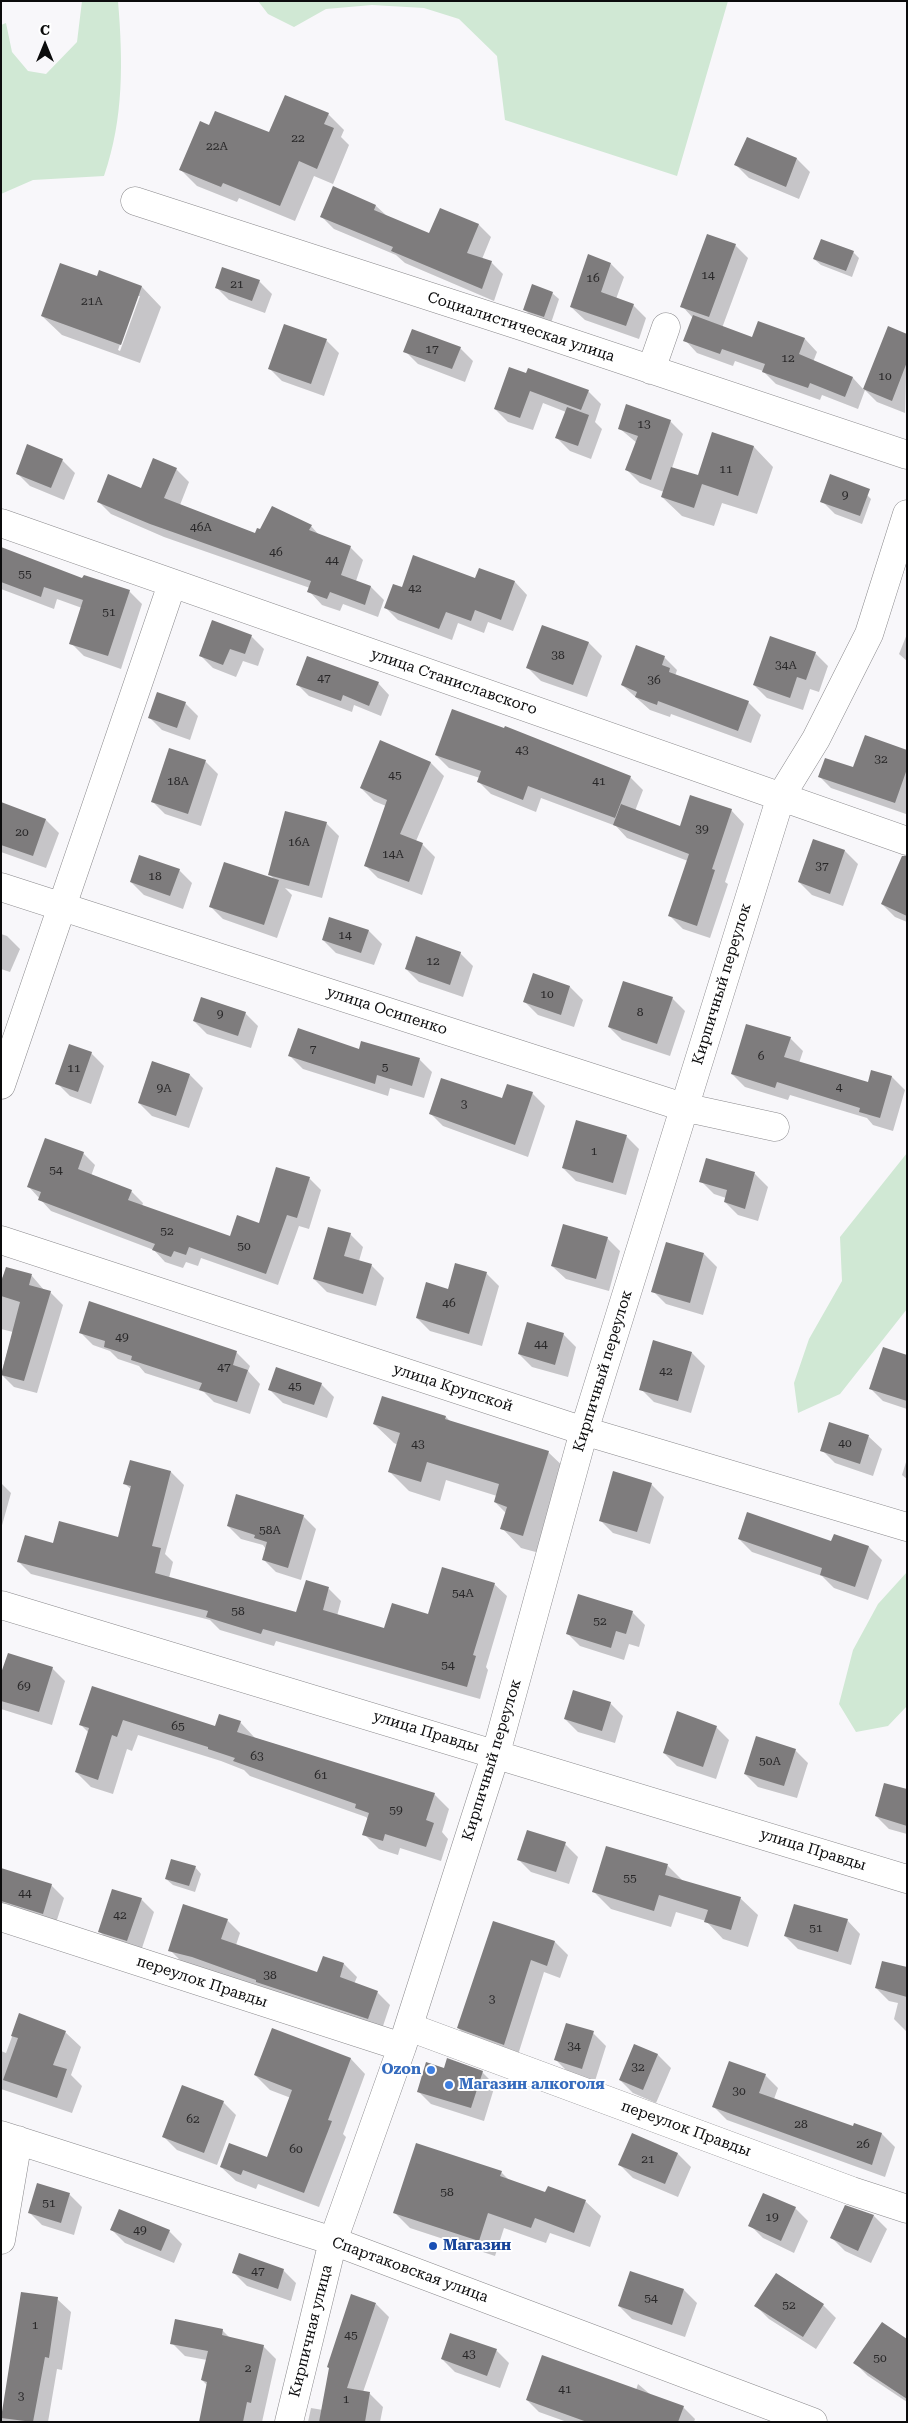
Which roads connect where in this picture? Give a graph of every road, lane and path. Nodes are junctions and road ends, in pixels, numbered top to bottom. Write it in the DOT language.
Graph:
graph roads {
  1 [pos="134,202"];
  2 [pos="666,327"];
  3 [pos="651,370"];
  4 [pos="907,455"];
  5 [pos="907,514"];
  6 [pos="1,523"];
  7 [pos="172,584"];
  8 [pos="781,796"];
  9 [pos="907,841"];
  10 [pos="1,887"];
  11 [pos="62,906"];
  12 [pos="1,1085"];
  13 [pos="683,1107"];
  14 [pos="775,1127"];
  15 [pos="1,1240"];
  16 [pos="584,1430"];
  17 [pos="907,1527"];
  18 [pos="1,1605"];
  19 [pos="496,1753"];
  20 [pos="907,1879"];
  21 [pos="1,1917"];
  22 [pos="406,2037"];
  23 [pos="10,2137"];
  24 [pos="907,2209"];
  25 [pos="1,2240"];
  26 [pos="334,2241"];
  27 [pos="289,2422"];
  28 [pos="813,2422"];
  1 -- 3 [label="street, Социалистическая улица"];
  2 -- 3 [label="street"];
  3 -- 4 [label="street, Социалистическая улица"];
  5 -- 8 [label="street, Кирпичный переулок"];
  6 -- 7 [label="street, улица Станиславского"];
  7 -- 8 [label="street, улица Станиславского"];
  7 -- 11 [label="street"];
  8 -- 9 [label="street, улица Станиславского"];
  8 -- 13 [label="street, Кирпичный переулок"];
  10 -- 11 [label="street, улица Осипенко"];
  11 -- 12 [label="street"];
  11 -- 13 [label="street, улица Осипенко"];
  13 -- 14 [label="street, улица Осипенко"];
  13 -- 16 [label="street, Кирпичный переулок"];
  15 -- 16 [label="street, улица Крупской"];
  16 -- 17 [label="street, улица Крупской"];
  16 -- 19 [label="street, Кирпичный переулок"];
  18 -- 19 [label="street, улица Правды"];
  19 -- 20 [label="street, улица Правды"];
  19 -- 22 [label="street, Кирпичный переулок"];
  21 -- 22 [label="street, переулок Правды"];
  22 -- 24 [label="street, переулок Правды"];
  22 -- 26 [label="street, Кирпичный переулок"];
  23 -- 25 [label="street"];
  23 -- 26 [label="street, Спартаковская улица"];
  26 -- 27 [label="street, Кирпичная улица"];
  26 -- 28 [label="street, Спартаковская улица"];
}
